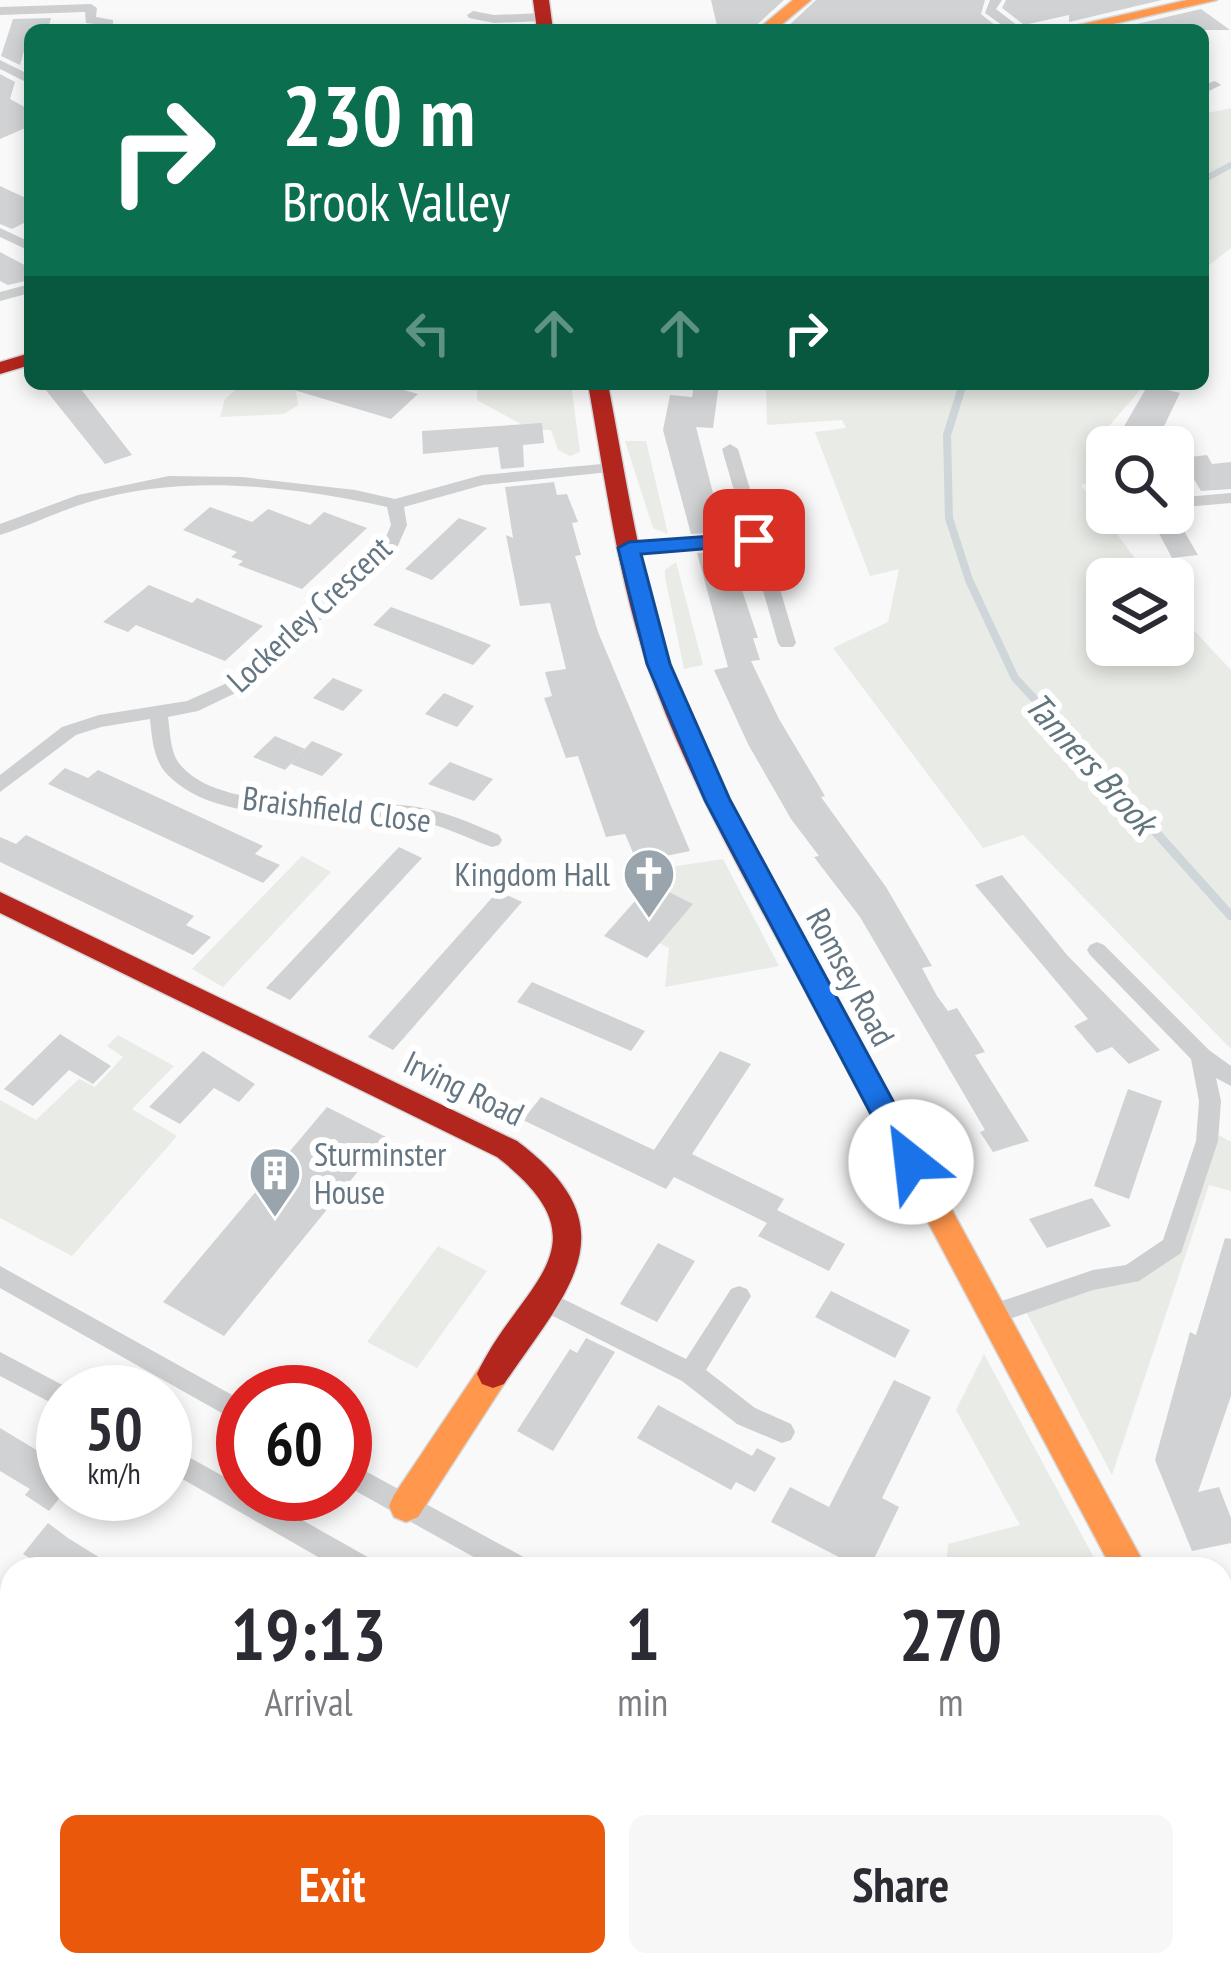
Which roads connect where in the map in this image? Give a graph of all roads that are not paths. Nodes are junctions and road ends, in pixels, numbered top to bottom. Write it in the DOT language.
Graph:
graph roads {
  1 [pos="803,0"];
  2 [pos="995,0"];
  3 [pos="1209,0"];
  4 [pos="0,10"];
  5 [pos="543,14"];
  6 [pos="109,23"];
  7 [pos="474,24"];
  8 [pos="773,24"];
  9 [pos="1008,24"];
  10 [pos="1094,24"];
  11 [pos="599,390"];
  12 [pos="730,449"];
  13 [pos="613,468"];
  14 [pos="1194,498"];
  15 [pos="1231,498"];
  16 [pos="395,504"];
  17 [pos="0,530"];
  18 [pos="754,540"];
  19 [pos="629,548"];
  20 [pos="787,643"];
  21 [pos="158,712"];
  22 [pos="0,785"];
  23 [pos="492,840"];
  24 [pos="0,902"];
  25 [pos="1096,950"];
  26 [pos="1201,1056"];
  27 [pos="1231,1077"];
  28 [pos="1220,1101"];
  29 [pos="0,1276"];
  30 [pos="739,1296"];
  31 [pos="543,1300"];
  32 [pos="995,1313"];
  33 [pos="0,1363"];
  34 [pos="691,1373"];
  35 [pos="36,1383"];
  36 [pos="216,1399"];
  37 [pos="782,1432"];
  38 [pos="192,1471"];
  39 [pos="372,1487"];
  40 [pos="406,1506"];
  41 [pos="343,1557"];
  42 [pos="498,1557"];
  43 [pos="1124,1557"];
  1 -- 8 [label="main road"];
  2 -- 9 [label="street"];
  3 -- 10 [label="main road"];
  4 -- 6 [label="street"];
  5 -- 7 [label="street"];
  11 -- 13 [label="main road, Romsey Road"];
  12 -- 18 [label="street"];
  13 -- 16 [label="street, Lockerley Crescent"];
  13 -- 19 [label="main road, Romsey Road"];
  14 -- 15 [label="street"];
  16 -- 17 [label="street, Lockerley Crescent"];
  16 -- 21 [label="street, Lockerley Crescent"];
  18 -- 19 [label="street"];
  18 -- 20 [label="street"];
  19 -- 32 [label="main road, Romsey Road"];
  21 -- 22 [label="street, Lockerley Crescent"];
  21 -- 23 [label="street, Braishfield Close"];
  24 -- 31 [label="main road, Irving Road"];
  25 -- 26 [label="street"];
  26 -- 27 [label="street"];
  26 -- 28 [label="street"];
  28 -- 32 [label="street"];
  29 -- 36 [label="street"];
  30 -- 34 [label="street"];
  31 -- 34 [label="street"];
  31 -- 40 [label="main road, Irving Road"];
  32 -- 43 [label="main road, Romsey Road"];
  33 -- 35 [label="street"];
  34 -- 37 [label="street"];
  38 -- 41 [label="street"];
  39 -- 40 [label="street"];
  40 -- 42 [label="street"];
}
